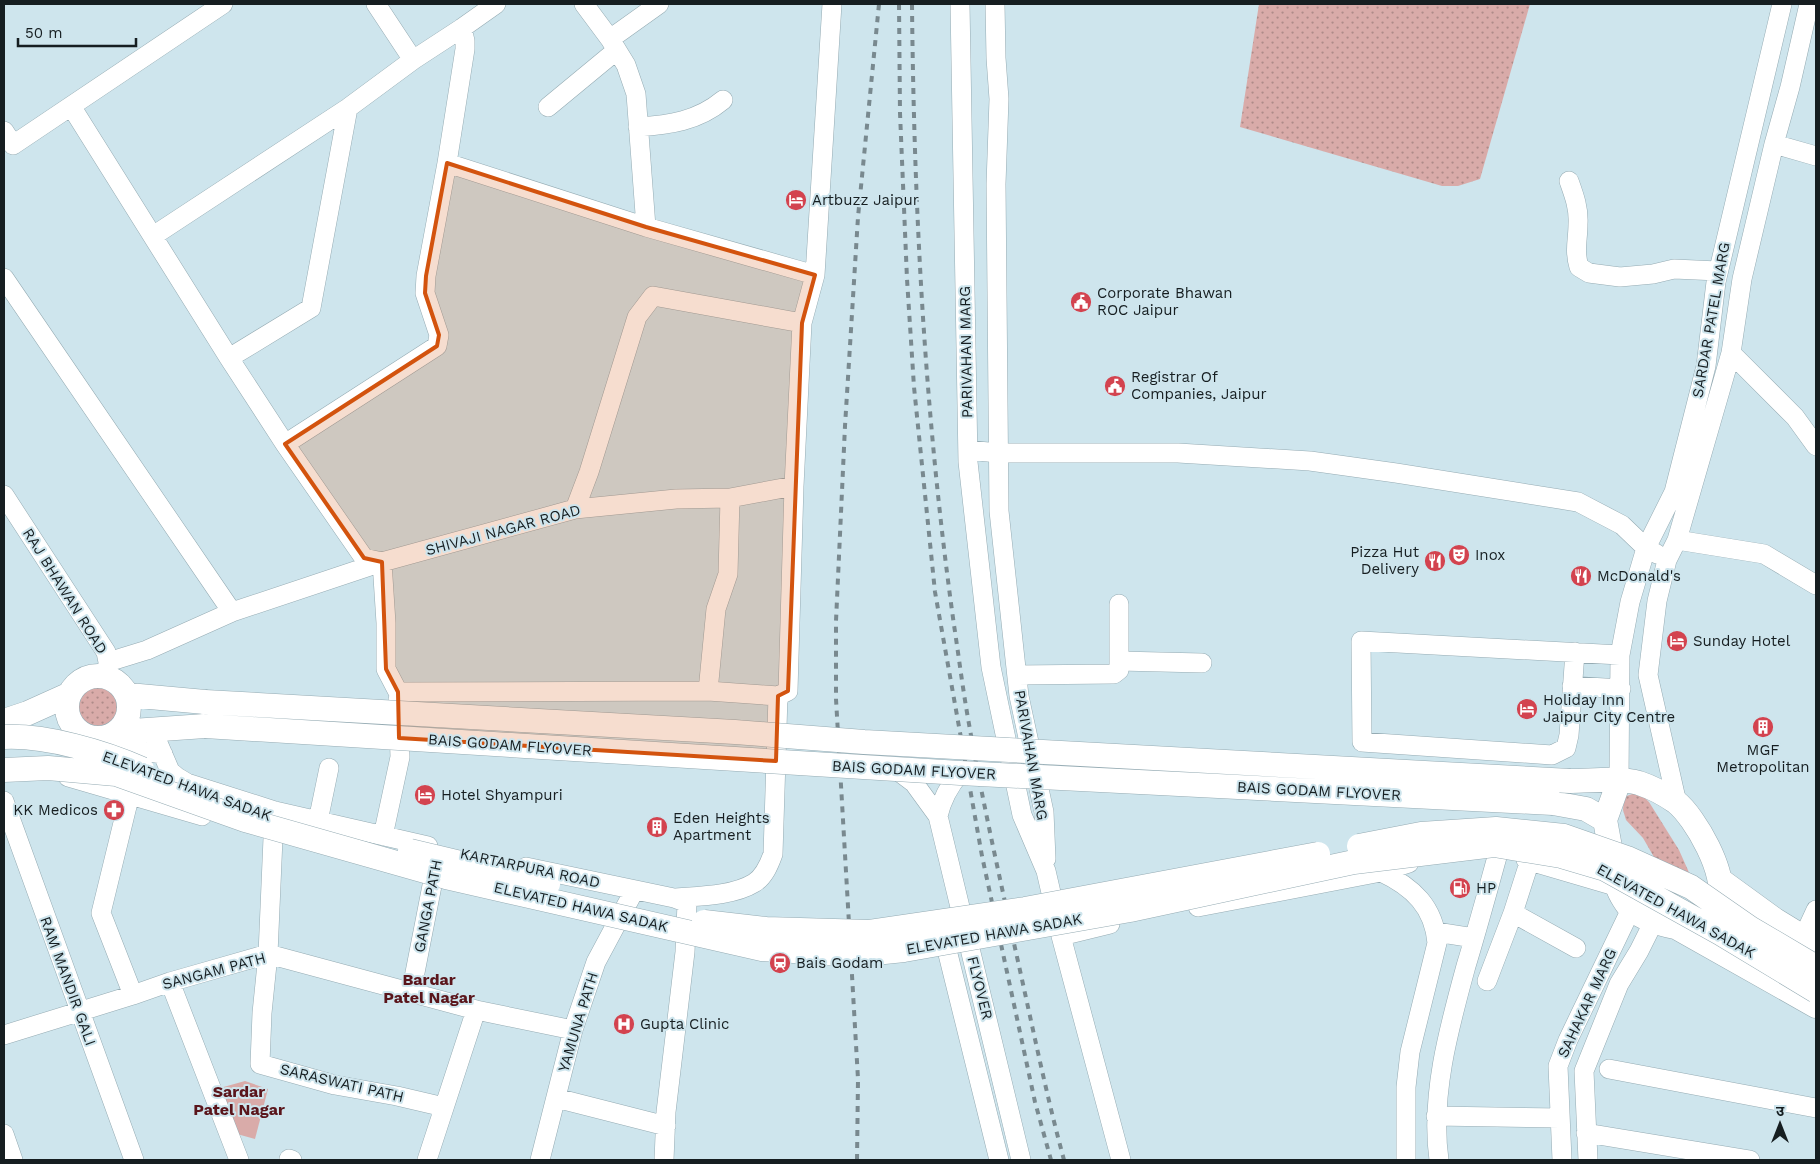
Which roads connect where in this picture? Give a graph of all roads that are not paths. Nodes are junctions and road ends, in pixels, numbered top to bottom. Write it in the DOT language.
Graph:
graph roads {
  1 [pos="223,4"];
  2 [pos="376,4"];
  3 [pos="496,4"];
  4 [pos="584,4"];
  5 [pos="659,4"];
  6 [pos="832,4"];
  7 [pos="960,4"];
  8 [pos="995,4"];
  9 [pos="1782,4"];
  10 [pos="1809,4"];
  11 [pos="462,28"];
  12 [pos="614,44"];
  13 [pos="413,60"];
  14 [pos="723,100"];
  15 [pos="72,106"];
  16 [pos="548,107"];
  17 [pos="348,108"];
  18 [pos="638,127"];
  19 [pos="7,143"];
  20 [pos="1774,144"];
  21 [pos="1816,156"];
  22 [pos="447,163"];
  23 [pos="1569,181"];
  24 [pos="646,227"];
  25 [pos="153,236"];
  26 [pos="1718,271"];
  27 [pos="816,275"];
  28 [pos="4,278"];
  29 [pos="802,323"];
  30 [pos="1731,353"];
  31 [pos="229,358"];
  32 [pos="285,444"];
  33 [pos="1816,446"];
  34 [pos="968,450"];
  35 [pos="998,453"];
  36 [pos="794,486"];
  37 [pos="4,495"];
  38 [pos="730,498"];
  39 [pos="575,508"];
  40 [pos="1677,540"];
  41 [pos="1646,548"];
  42 [pos="1667,560"];
  43 [pos="382,562"];
  44 [pos="1816,586"];
  45 [pos="1119,604"];
  46 [pos="232,612"];
  47 [pos="1575,652"];
  48 [pos="1620,654"];
  49 [pos="1119,661"];
  50 [pos="1202,663"];
  51 [pos="108,669"];
  52 [pos="1017,675"];
  53 [pos="1572,686"];
  54 [pos="1621,689"];
  55 [pos="708,691"];
  56 [pos="398,692"];
  57 [pos="68,695"];
  58 [pos="128,695"];
  59 [pos="778,696"];
  60 [pos="4,721"];
  61 [pos="152,729"];
  62 [pos="4,737"];
  63 [pos="107,738"];
  64 [pos="4,754"];
  65 [pos="166,762"];
  66 [pos="329,768"];
  67 [pos="894,768"];
  68 [pos="4,770"];
  69 [pos="960,772"];
  70 [pos="116,774"];
  71 [pos="60,775"];
  72 [pos="4,780"];
  73 [pos="1620,781"];
  74 [pos="130,794"];
  75 [pos="4,801"];
  76 [pos="1677,803"];
  77 [pos="275,811"];
  78 [pos="938,816"];
  79 [pos="1605,820"];
  80 [pos="318,821"];
  81 [pos="383,836"];
  82 [pos="274,838"];
  83 [pos="439,848"];
  84 [pos="1497,857"];
  85 [pos="1530,860"];
  86 [pos="1046,870"];
  87 [pos="1381,872"];
  88 [pos="433,878"];
  89 [pos="1720,880"];
  90 [pos="1618,887"];
  91 [pos="634,890"];
  92 [pos="680,901"];
  93 [pos="1631,909"];
  94 [pos="1816,910"];
  95 [pos="1513,913"];
  96 [pos="618,921"];
  97 [pos="1654,921"];
  98 [pos="1676,927"];
  99 [pos="1436,932"];
  100 [pos="686,936"];
  101 [pos="1061,936"];
  102 [pos="1474,938"];
  103 [pos="945,942"];
  104 [pos="1810,942"];
  105 [pos="1576,948"];
  106 [pos="268,954"];
  107 [pos="1816,967"];
  108 [pos="1487,981"];
  109 [pos="170,982"];
  110 [pos="1816,992"];
  111 [pos="411,993"];
  112 [pos="133,995"];
  113 [pos="1816,1006"];
  114 [pos="476,1010"];
  115 [pos="79,1011"];
  116 [pos="573,1030"];
  117 [pos="4,1035"];
  118 [pos="1610,1069"];
  119 [pos="556,1098"];
  120 [pos="444,1107"];
  121 [pos="1816,1108"];
  122 [pos="1436,1116"];
  123 [pos="1560,1118"];
  124 [pos="666,1126"];
  125 [pos="1586,1133"];
  126 [pos="4,1134"];
  127 [pos="13,1160"];
  128 [pos="134,1160"];
  129 [pos="239,1160"];
  130 [pos="427,1160"];
  131 [pos="540,1160"];
  132 [pos="664,1160"];
  133 [pos="999,1160"];
  134 [pos="1021,1160"];
  135 [pos="1121,1160"];
  136 [pos="1406,1160"];
  137 [pos="1439,1160"];
  138 [pos="1562,1160"];
  139 [pos="1588,1160"];
  140 [pos="1750,1160"];
  1 -- 15 [label="street"];
  2 -- 13 [label="street"];
  3 -- 11 [label="street"];
  4 -- 12 [label="street"];
  5 -- 12 [label="street"];
  6 -- 27 [label="street"];
  7 -- 34 [label="street, PARIVAHAN MARG"];
  8 -- 35 [label="street, PARIVAHAN MARG"];
  9 -- 26 [label="street, SARDAR PATEL MARG"];
  10 -- 20 [label="street, SARDAR PATEL MARG"];
  11 -- 13 [label="street"];
  11 -- 22 [label="street"];
  12 -- 16 [label="street"];
  12 -- 18 [label="street"];
  13 -- 17 [label="street"];
  14 -- 18 [label="street"];
  15 -- 19 [label="street"];
  15 -- 25 [label="street"];
  17 -- 25 [label="street"];
  17 -- 31 [label="street"];
  18 -- 24 [label="street"];
  20 -- 21 [label="street"];
  20 -- 30 [label="street, SARDAR PATEL MARG"];
  22 -- 24 [label="street"];
  22 -- 32 [label="street"];
  23 -- 26 [label="street"];
  24 -- 27 [label="street"];
  25 -- 31 [label="street"];
  26 -- 41 [label="street, SARDAR PATEL MARG"];
  27 -- 29 [label="street"];
  28 -- 46 [label="street"];
  29 -- 36 [label="street"];
  29 -- 39 [label="street"];
  30 -- 33 [label="street"];
  30 -- 40 [label="street, SARDAR PATEL MARG"];
  31 -- 32 [label="street"];
  32 -- 43 [label="street"];
  34 -- 35 [label="street"];
  34 -- 86 [label="street, PARIVAHAN MARG"];
  35 -- 41 [label="street"];
  35 -- 52 [label="street, PARIVAHAN MARG"];
  36 -- 38 [label="street, SHIVAJI NAGAR ROAD"];
  36 -- 59 [label="street"];
  37 -- 51 [label="street, RAJ BHAWAN ROAD"];
  38 -- 39 [label="street, SHIVAJI NAGAR ROAD"];
  38 -- 55 [label="street"];
  39 -- 43 [label="street, SHIVAJI NAGAR ROAD"];
  40 -- 42 [label="street, SARDAR PATEL MARG"];
  40 -- 44 [label="street"];
  41 -- 42 [label="street"];
  41 -- 48 [label="street, SARDAR PATEL MARG"];
  42 -- 76 [label="street, SARDAR PATEL MARG"];
  43 -- 46 [label="street, SHIVAJI NAGAR ROAD"];
  43 -- 56 [label="street"];
  45 -- 49 [label="street"];
  46 -- 51 [label="street, SHIVAJI NAGAR ROAD"];
  47 -- 48 [label="street"];
  47 -- 53 [label="street"];
  47 -- 53 [label="street"];
  48 -- 54 [label="street, SARDAR PATEL MARG"];
  49 -- 50 [label="street"];
  49 -- 52 [label="street"];
  51 -- 57 [label="main road"];
  51 -- 58 [label="main road"];
  52 -- 86 [label="street, PARIVAHAN MARG"];
  53 -- 54 [label="street"];
  54 -- 73 [label="street, SARDAR PATEL MARG"];
  55 -- 56 [label="street"];
  55 -- 59 [label="street"];
  56 -- 81 [label="street"];
  57 -- 60 [label="main road"];
  57 -- 63 [label="main road"];
  58 -- 63 [label="main road"];
  58 -- 73 [label="main road, BAIS GODAM FLYOVER, bridge"];
  59 -- 92 [label="street, KARTARPURA ROAD"];
  61 -- 63 [label="main road, BAIS GODAM FLYOVER"];
  61 -- 65 [label="street"];
  61 -- 67 [label="main road, BAIS GODAM FLYOVER, bridge"];
  62 -- 107 [label="main road, ELEVATED HAWA SADAK, bridge"];
  63 -- 65 [label="street"];
  63 -- 71 [label="main road"];
  64 -- 70 [label="main road, bridge"];
  65 -- 74 [label="street"];
  65 -- 77 [label="street, KARTARPURA ROAD"];
  66 -- 80 [label="street"];
  67 -- 69 [label="main road, BAIS GODAM FLYOVER, bridge"];
  67 -- 78 [label="street, FLYOVER"];
  68 -- 70 [label="main road, ELEVATED HAWA SADAK, bridge"];
  69 -- 78 [label="street"];
  69 -- 79 [label="main road, BAIS GODAM FLYOVER, bridge"];
  70 -- 110 [label="main road, ELEVATED HAWA SADAK, bridge"];
  71 -- 72 [label="main road"];
  71 -- 74 [label="street"];
  73 -- 76 [label="main road"];
  73 -- 79 [label="main road"];
  74 -- 82 [label="street"];
  74 -- 112 [label="street"];
  75 -- 115 [label="street, RAM MANDIR GALI"];
  76 -- 89 [label="main road"];
  77 -- 80 [label="street, KARTARPURA ROAD"];
  77 -- 82 [label="street"];
  78 -- 134 [label="street, FLYOVER, bridge"];
  79 -- 90 [label="main road"];
  80 -- 81 [label="street, KARTARPURA ROAD"];
  81 -- 83 [label="street, KARTARPURA ROAD"];
  82 -- 88 [label="street"];
  82 -- 106 [label="street"];
  83 -- 88 [label="street, GANGA PATH"];
  83 -- 91 [label="street, KARTARPURA ROAD"];
  84 -- 85 [label="street"];
  84 -- 87 [label="street"];
  84 -- 102 [label="street"];
  85 -- 90 [label="street"];
  85 -- 95 [label="street"];
  86 -- 101 [label="street"];
  87 -- 99 [label="street"];
  87 -- 101 [label="street"];
  88 -- 96 [label="street"];
  88 -- 111 [label="street, GANGA PATH"];
  89 -- 98 [label="main road"];
  89 -- 104 [label="main road"];
  90 -- 93 [label="main road"];
  91 -- 92 [label="street, KARTARPURA ROAD"];
  91 -- 96 [label="street, YAMUNA PATH"];
  92 -- 100 [label="street"];
  93 -- 97 [label="main road"];
  93 -- 123 [label="street, SAHAKAR MARG"];
  94 -- 104 [label="street"];
  95 -- 105 [label="street"];
  95 -- 108 [label="street"];
  96 -- 100 [label="street"];
  96 -- 116 [label="street, YAMUNA PATH"];
  97 -- 98 [label="main road"];
  97 -- 125 [label="street, SAHAKAR MARG"];
  98 -- 113 [label="main road"];
  99 -- 102 [label="street"];
  99 -- 136 [label="street"];
  100 -- 124 [label="street"];
  101 -- 135 [label="street"];
  102 -- 122 [label="street"];
  103 -- 133 [label="street"];
  106 -- 109 [label="street, SANGAM PATH"];
  106 -- 111 [label="street, SANGAM PATH"];
  106 -- 120 [label="street, SARASWATI PATH"];
  109 -- 112 [label="street, SANGAM PATH"];
  109 -- 129 [label="street"];
  111 -- 114 [label="street, SANGAM PATH"];
  112 -- 115 [label="street, SANGAM PATH"];
  114 -- 116 [label="street, SANGAM PATH"];
  114 -- 120 [label="street"];
  115 -- 117 [label="street, SANGAM PATH"];
  115 -- 128 [label="street, RAM MANDIR GALI"];
  116 -- 119 [label="street, YAMUNA PATH"];
  118 -- 121 [label="street"];
  119 -- 124 [label="street"];
  119 -- 131 [label="street, YAMUNA PATH"];
  120 -- 130 [label="street"];
  122 -- 123 [label="street"];
  122 -- 137 [label="street"];
  123 -- 138 [label="street, SAHAKAR MARG"];
  124 -- 132 [label="street"];
  125 -- 139 [label="street, SAHAKAR MARG"];
  125 -- 140 [label="street"];
  126 -- 127 [label="street"];
}
